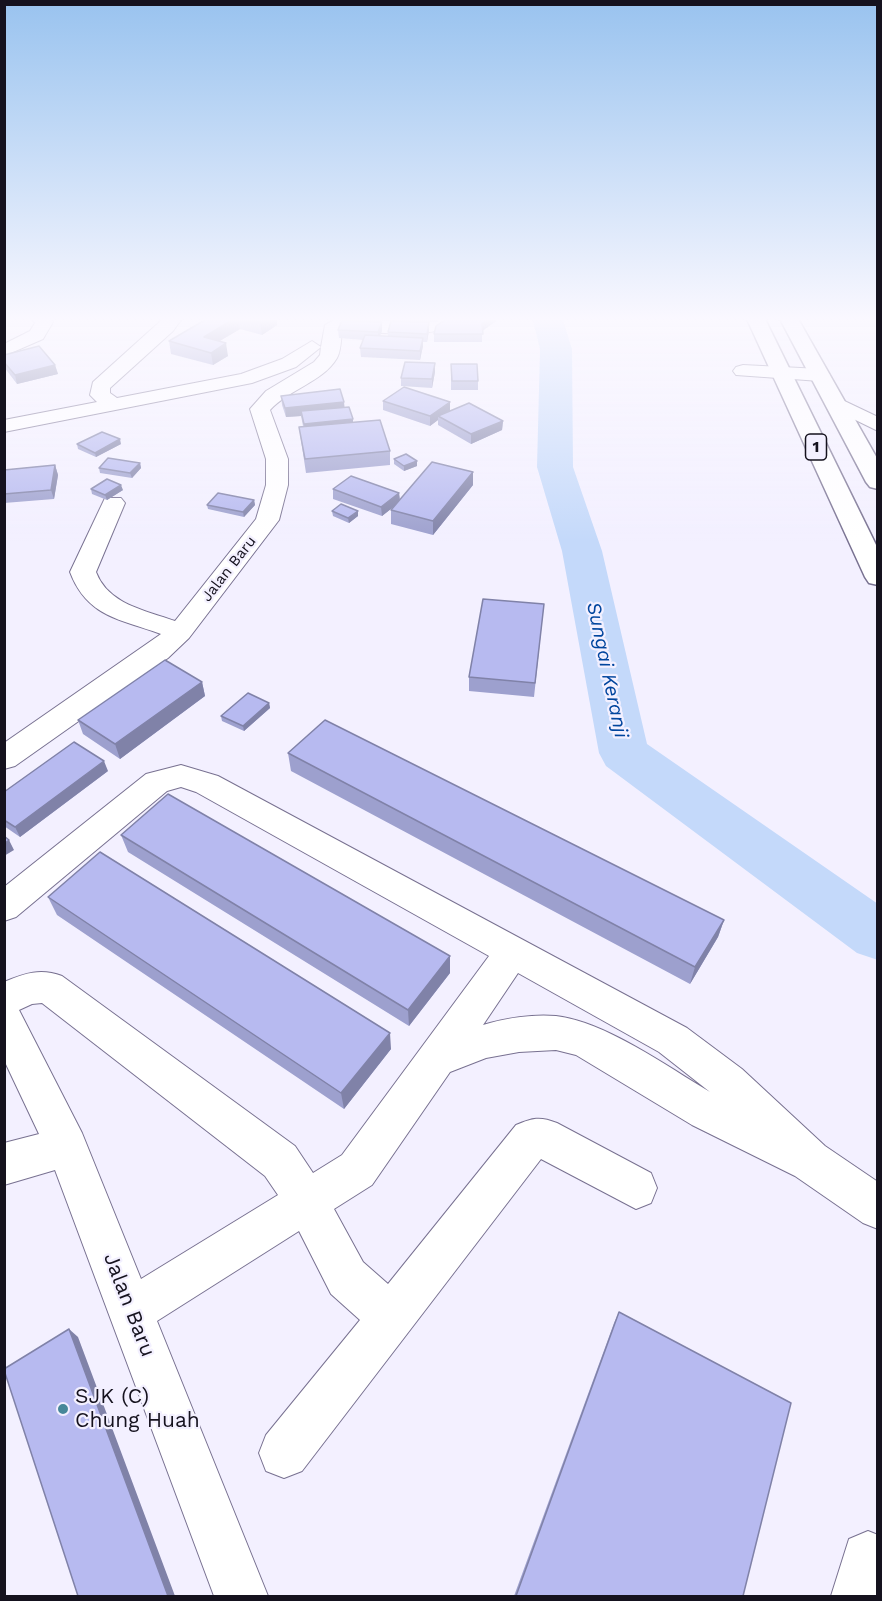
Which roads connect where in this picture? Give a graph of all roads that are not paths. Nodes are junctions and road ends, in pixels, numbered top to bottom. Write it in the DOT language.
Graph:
graph roads {
  1 [pos="100,392"];
  2 [pos="180,392"];
  3 [pos="278,392"];
  4 [pos="790,392"];
  5 [pos="830,392"];
  6 [pos="836,403"];
  7 [pos="114,405"];
  8 [pos="878,424"];
  9 [pos="4,426"];
  10 [pos="878,482"];
  11 [pos="113,503"];
  12 [pos="878,577"];
  13 [pos="180,632"];
  14 [pos="9,748"];
  15 [pos="4,907"];
  16 [pos="512,953"];
  17 [pos="4,999"];
  18 [pos="4,1019"];
  19 [pos="435,1060"];
  20 [pos="67,1147"];
  21 [pos="810,1161"];
  22 [pos="4,1164"];
  23 [pos="636,1188"];
  24 [pos="307,1201"];
  25 [pos="878,1208"];
  26 [pos="131,1311"];
  27 [pos="390,1316"];
  28 [pos="284,1453"];
  29 [pos="242,1596"];
  1 -- 7 [label="street"];
  2 -- 7 [label="street"];
  3 -- 13 [label="street, Jalan Baru"];
  4 -- 12 [label="highway, 1"];
  5 -- 6 [label="highway, 1"];
  6 -- 8 [label="street"];
  6 -- 10 [label="highway, 1"];
  7 -- 9 [label="street"];
  11 -- 13 [label="street"];
  13 -- 14 [label="street, Jalan Baru"];
  15 -- 16 [label="street"];
  16 -- 19 [label="street"];
  16 -- 21 [label="street"];
  17 -- 24 [label="street"];
  18 -- 20 [label="street, Jalan Baru"];
  19 -- 21 [label="street"];
  19 -- 24 [label="street"];
  20 -- 22 [label="street"];
  20 -- 26 [label="street, Jalan Baru"];
  21 -- 25 [label="street"];
  23 -- 27 [label="street"];
  24 -- 26 [label="street"];
  24 -- 27 [label="street"];
  26 -- 29 [label="street, Jalan Baru"];
  27 -- 28 [label="street"];
}
